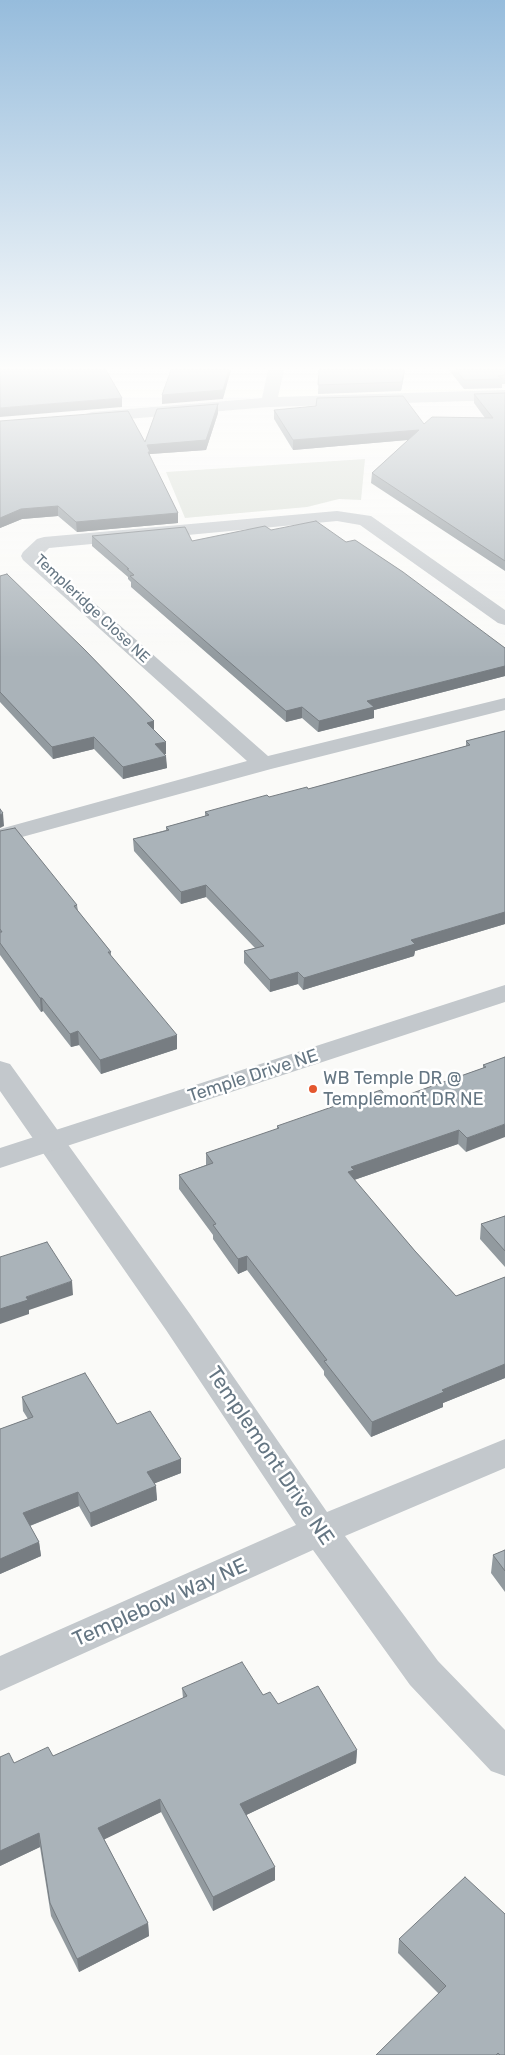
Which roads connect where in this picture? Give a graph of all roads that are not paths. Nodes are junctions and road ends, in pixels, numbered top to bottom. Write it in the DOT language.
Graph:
graph roads {
  1 [pos="505,619"];
  2 [pos="505,704"];
  3 [pos="263,764"];
  4 [pos="0,836"];
  5 [pos="505,993"];
  6 [pos="0,1070"];
  7 [pos="50,1143"];
  8 [pos="0,1158"];
  9 [pos="505,1453"];
  10 [pos="320,1531"];
  11 [pos="0,1674"];
  12 [pos="505,1758"];
  1 -- 3 [label="street, Templeridge Close NE"];
  2 -- 3 [label="street"];
  3 -- 4 [label="street"];
  5 -- 7 [label="street, Temple Drive NE"];
  6 -- 7 [label="street, Templemont Drive NE"];
  7 -- 8 [label="street, Temple Drive NE"];
  7 -- 10 [label="street, Templemont Drive NE"];
  9 -- 10 [label="street, Templebow Way NE"];
  10 -- 11 [label="street, Templebow Way NE"];
  10 -- 12 [label="street, Templemont Drive NE"];
}
